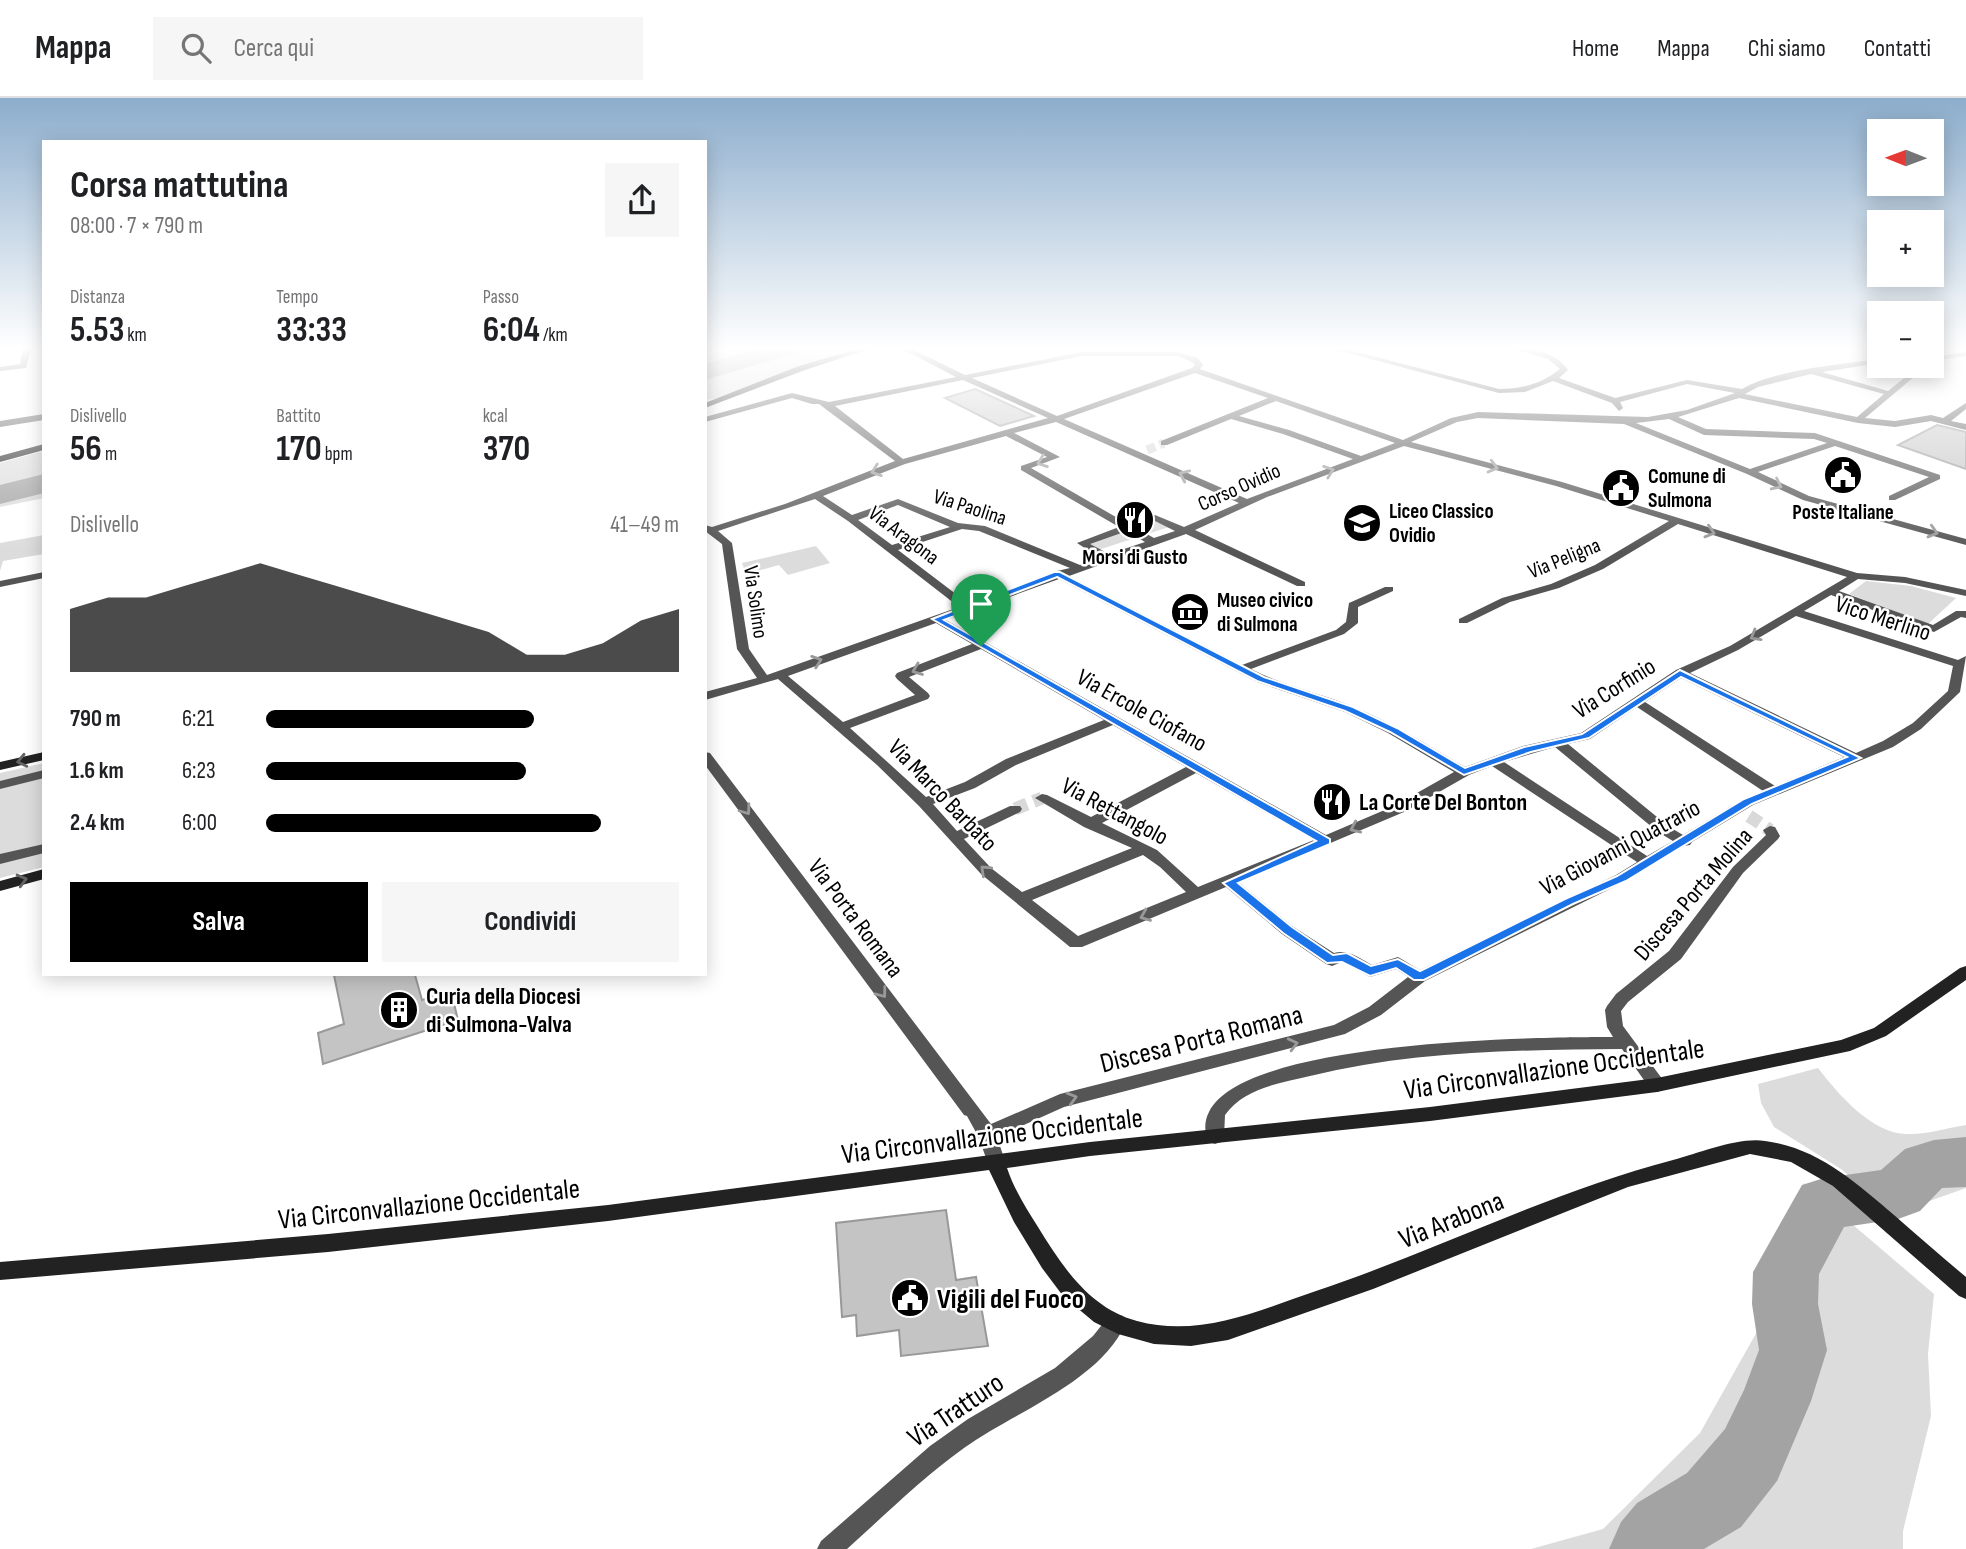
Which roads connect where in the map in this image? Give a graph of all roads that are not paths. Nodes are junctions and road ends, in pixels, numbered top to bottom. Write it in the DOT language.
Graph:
graph roads {
  1 [pos="42,417"];
  2 [pos="843,417"];
  3 [pos="1056,417"];
  4 [pos="1063,417"];
  5 [pos="1233,417"];
  6 [pos="1329,417"];
  7 [pos="1470,417"];
  8 [pos="1519,417"];
  9 [pos="1621,417"];
  10 [pos="1663,417"];
  11 [pos="1672,417"];
  12 [pos="1843,417"];
  13 [pos="1862,417"];
  14 [pos="1946,417"];
  15 [pos="1059,418"];
  16 [pos="1858,420"];
  17 [pos="1941,420"];
  18 [pos="1623,421"];
  19 [pos="0,424"];
  20 [pos="1966,427"];
  21 [pos="1007,433"];
  22 [pos="1164,443"];
  23 [pos="1403,443"];
  24 [pos="1835,443"];
  25 [pos="42,448"];
  26 [pos="0,459"];
  27 [pos="1362,459"];
  28 [pos="902,462"];
  29 [pos="1750,472"];
  30 [pos="815,495"];
  31 [pos="1892,498"];
  32 [pos="1247,503"];
  33 [pos="851,519"];
  34 [pos="1676,521"];
  35 [pos="960,527"];
  36 [pos="1128,527"];
  37 [pos="709,529"];
  38 [pos="1186,531"];
  39 [pos="1153,542"];
  40 [pos="1966,542"];
  41 [pos="891,549"];
  42 [pos="1106,557"];
  43 [pos="1077,567"];
  44 [pos="1057,574"];
  45 [pos="42,575"];
  46 [pos="1856,576"];
  47 [pos="0,584"];
  48 [pos="1300,584"];
  49 [pos="1389,589"];
  50 [pos="1829,591"];
  51 [pos="1966,593"];
  52 [pos="967,608"];
  53 [pos="1795,612"];
  54 [pos="1966,615"];
  55 [pos="937,619"];
  56 [pos="1463,621"];
  57 [pos="981,646"];
  58 [pos="1963,662"];
  59 [pos="1241,669"];
  60 [pos="1680,673"];
  61 [pos="780,675"];
  62 [pos="764,680"];
  63 [pos="707,695"];
  64 [pos="1637,702"];
  65 [pos="1114,720"];
  66 [pos="843,726"];
  67 [pos="1559,743"];
  68 [pos="42,756"];
  69 [pos="1856,758"];
  70 [pos="707,759"];
  71 [pos="1493,761"];
  72 [pos="0,766"];
  73 [pos="1195,768"];
  74 [pos="1464,772"];
  75 [pos="42,774"];
  76 [pos="0,785"];
  77 [pos="1773,791"];
  78 [pos="1042,798"];
  79 [pos="924,803"];
  80 [pos="1735,808"];
  81 [pos="1015,810"];
  82 [pos="1749,816"];
  83 [pos="1089,824"];
  84 [pos="1770,830"];
  85 [pos="954,838"];
  86 [pos="1325,841"];
  87 [pos="1685,842"];
  88 [pos="42,848"];
  89 [pos="1144,849"];
  90 [pos="0,859"];
  91 [pos="1648,863"];
  92 [pos="42,875"];
  93 [pos="1229,883"];
  94 [pos="0,886"];
  95 [pos="1197,895"];
  96 [pos="1019,899"];
  97 [pos="1076,943"];
  98 [pos="1966,972"];
  99 [pos="1419,977"];
  100 [pos="1625,1043"];
  101 [pos="1657,1085"];
  102 [pos="987,1134"];
  103 [pos="1215,1137"];
  104 [pos="996,1161"];
  105 [pos="0,1271"];
  106 [pos="1966,1290"];
  107 [pos="1116,1323"];
  108 [pos="829,1549"];
  1 -- 19 [label="street"];
  2 -- 28 [label="street"];
  3 -- 15 [label="street"];
  4 -- 15 [label="street"];
  5 -- 22 [label="street"];
  5 -- 27 [label="street"];
  6 -- 23 [label="street"];
  7 -- 23 [label="street, Corso Ovidio"];
  8 -- 18 [label="street, Corso Ovidio"];
  9 -- 18 [label="street"];
  10 -- 18 [label="street, Corso Ovidio"];
  11 -- 24 [label="street"];
  12 -- 16 [label="street"];
  13 -- 16 [label="street"];
  14 -- 17 [label="street"];
  15 -- 21 [label="street"];
  32 -- 15 [label="street, one-way"];
  16 -- 17 [label="street"];
  17 -- 20 [label="street"];
  18 -- 29 [label="street"];
  21 -- 28 [label="street"];
  21 -- 36 [label="street, one-way"];
  23 -- 27 [label="street, Corso Ovidio"];
  23 -- 34 [label="street, one-way"];
  24 -- 29 [label="street"];
  24 -- 31 [label="street"];
  25 -- 26 [label="main road"];
  32 -- 27 [label="street, Corso Ovidio, one-way"];
  28 -- 30 [label="street, one-way"];
  29 -- 40 [label="street, one-way"];
  30 -- 33 [label="street, Via Aragona"];
  30 -- 37 [label="street"];
  32 -- 38 [label="street, Corso Ovidio"];
  33 -- 35 [label="street, Via Paolina"];
  33 -- 41 [label="street, Via Aragona"];
  34 -- 46 [label="street, one-way"];
  34 -- 56 [label="street, Via Peligna"];
  35 -- 41 [label="street"];
  35 -- 43 [label="street, Via Paolina"];
  36 -- 38 [label="street"];
  36 -- 39 [label="street"];
  36 -- 42 [label="street"];
  37 -- 62 [label="street, Via Solimo"];
  38 -- 39 [label="street, Corso Ovidio"];
  38 -- 48 [label="street"];
  39 -- 42 [label="street, Corso Ovidio"];
  41 -- 52 [label="street, Via Aragona"];
  42 -- 43 [label="street, Corso Ovidio"];
  43 -- 44 [label="street, Corso Ovidio"];
  44 -- 52 [label="street, Corso Ovidio"];
  44 -- 59 [label="street"];
  45 -- 47 [label="street"];
  46 -- 50 [label="street, Via Corfinio"];
  46 -- 51 [label="street"];
  49 -- 59 [label="street"];
  50 -- 53 [label="street, Via Corfinio"];
  50 -- 54 [label="street"];
  52 -- 55 [label="street, Corso Ovidio"];
  53 -- 58 [label="street, Vico Merlino"];
  53 -- 60 [label="street, Via Corfinio, one-way"];
  55 -- 57 [label="street, Via Ercole Ciofano"];
  61 -- 55 [label="street, Corso Ovidio, one-way"];
  57 -- 65 [label="street, Via Ercole Ciofano"];
  57 -- 66 [label="street, one-way"];
  58 -- 69 [label="street, Via Giovanni Quatrario"];
  59 -- 74 [label="street"];
  60 -- 64 [label="street, Via Corfinio"];
  60 -- 69 [label="street"];
  61 -- 62 [label="street, Corso Ovidio"];
  61 -- 66 [label="street, Via Marco Barbato"];
  62 -- 63 [label="street, Corso Ovidio"];
  64 -- 67 [label="street, Via Corfinio"];
  64 -- 77 [label="street"];
  65 -- 73 [label="street, Via Ercole Ciofano"];
  65 -- 79 [label="street"];
  66 -- 79 [label="street, Via Marco Barbato"];
  67 -- 71 [label="street, Via Corfinio"];
  67 -- 87 [label="street"];
  68 -- 72 [label="main road, one-way"];
  69 -- 77 [label="street, Via Giovanni Quatrario"];
  70 -- 102 [label="street, Via Porta Romana, one-way"];
  71 -- 74 [label="street, Via Corfinio"];
  71 -- 91 [label="street"];
  73 -- 83 [label="street"];
  73 -- 86 [label="street, Via Ercole Ciofano"];
  74 -- 86 [label="street, Via Corfinio, one-way"];
  75 -- 76 [label="street"];
  77 -- 80 [label="street, Via Giovanni Quatrario"];
  78 -- 83 [label="street, Via Rettangolo"];
  79 -- 85 [label="street, Via Marco Barbato"];
  80 -- 82 [label="street, Discesa Porta Molina"];
  80 -- 87 [label="street, Via Giovanni Quatrario"];
  81 -- 85 [label="street"];
  83 -- 89 [label="street, Via Rettangolo"];
  84 -- 100 [label="street, Discesa Porta Molina"];
  96 -- 85 [label="street, Via Marco Barbato, one-way"];
  86 -- 93 [label="street, Via Corfinio"];
  87 -- 91 [label="street, Via Giovanni Quatrario"];
  88 -- 90 [label="street"];
  89 -- 95 [label="street, Via Rettangolo"];
  89 -- 96 [label="street"];
  91 -- 99 [label="street, Via Giovanni Quatrario"];
  94 -- 92 [label="main road, one-way"];
  93 -- 95 [label="street, Via Corfinio"];
  93 -- 99 [label="street"];
  95 -- 97 [label="street, Via Corfinio, one-way"];
  96 -- 97 [label="street, Via Marco Barbato"];
  98 -- 101 [label="main road, Via Circonvallazione Occidentale"];
  102 -- 99 [label="street, Discesa Porta Romana, one-way"];
  100 -- 101 [label="street, Discesa Porta Molina"];
  100 -- 103 [label="street"];
  101 -- 103 [label="main road, Via Circonvallazione Occidentale"];
  102 -- 104 [label="street, Via Porta Romana"];
  103 -- 104 [label="main road, Via Circonvallazione Occidentale"];
  104 -- 105 [label="main road, Via Circonvallazione Occidentale"];
  104 -- 107 [label="main road, Via Arabona"];
  106 -- 107 [label="main road, Via Arabona"];
  107 -- 108 [label="street, Via Tratturo"];
}
